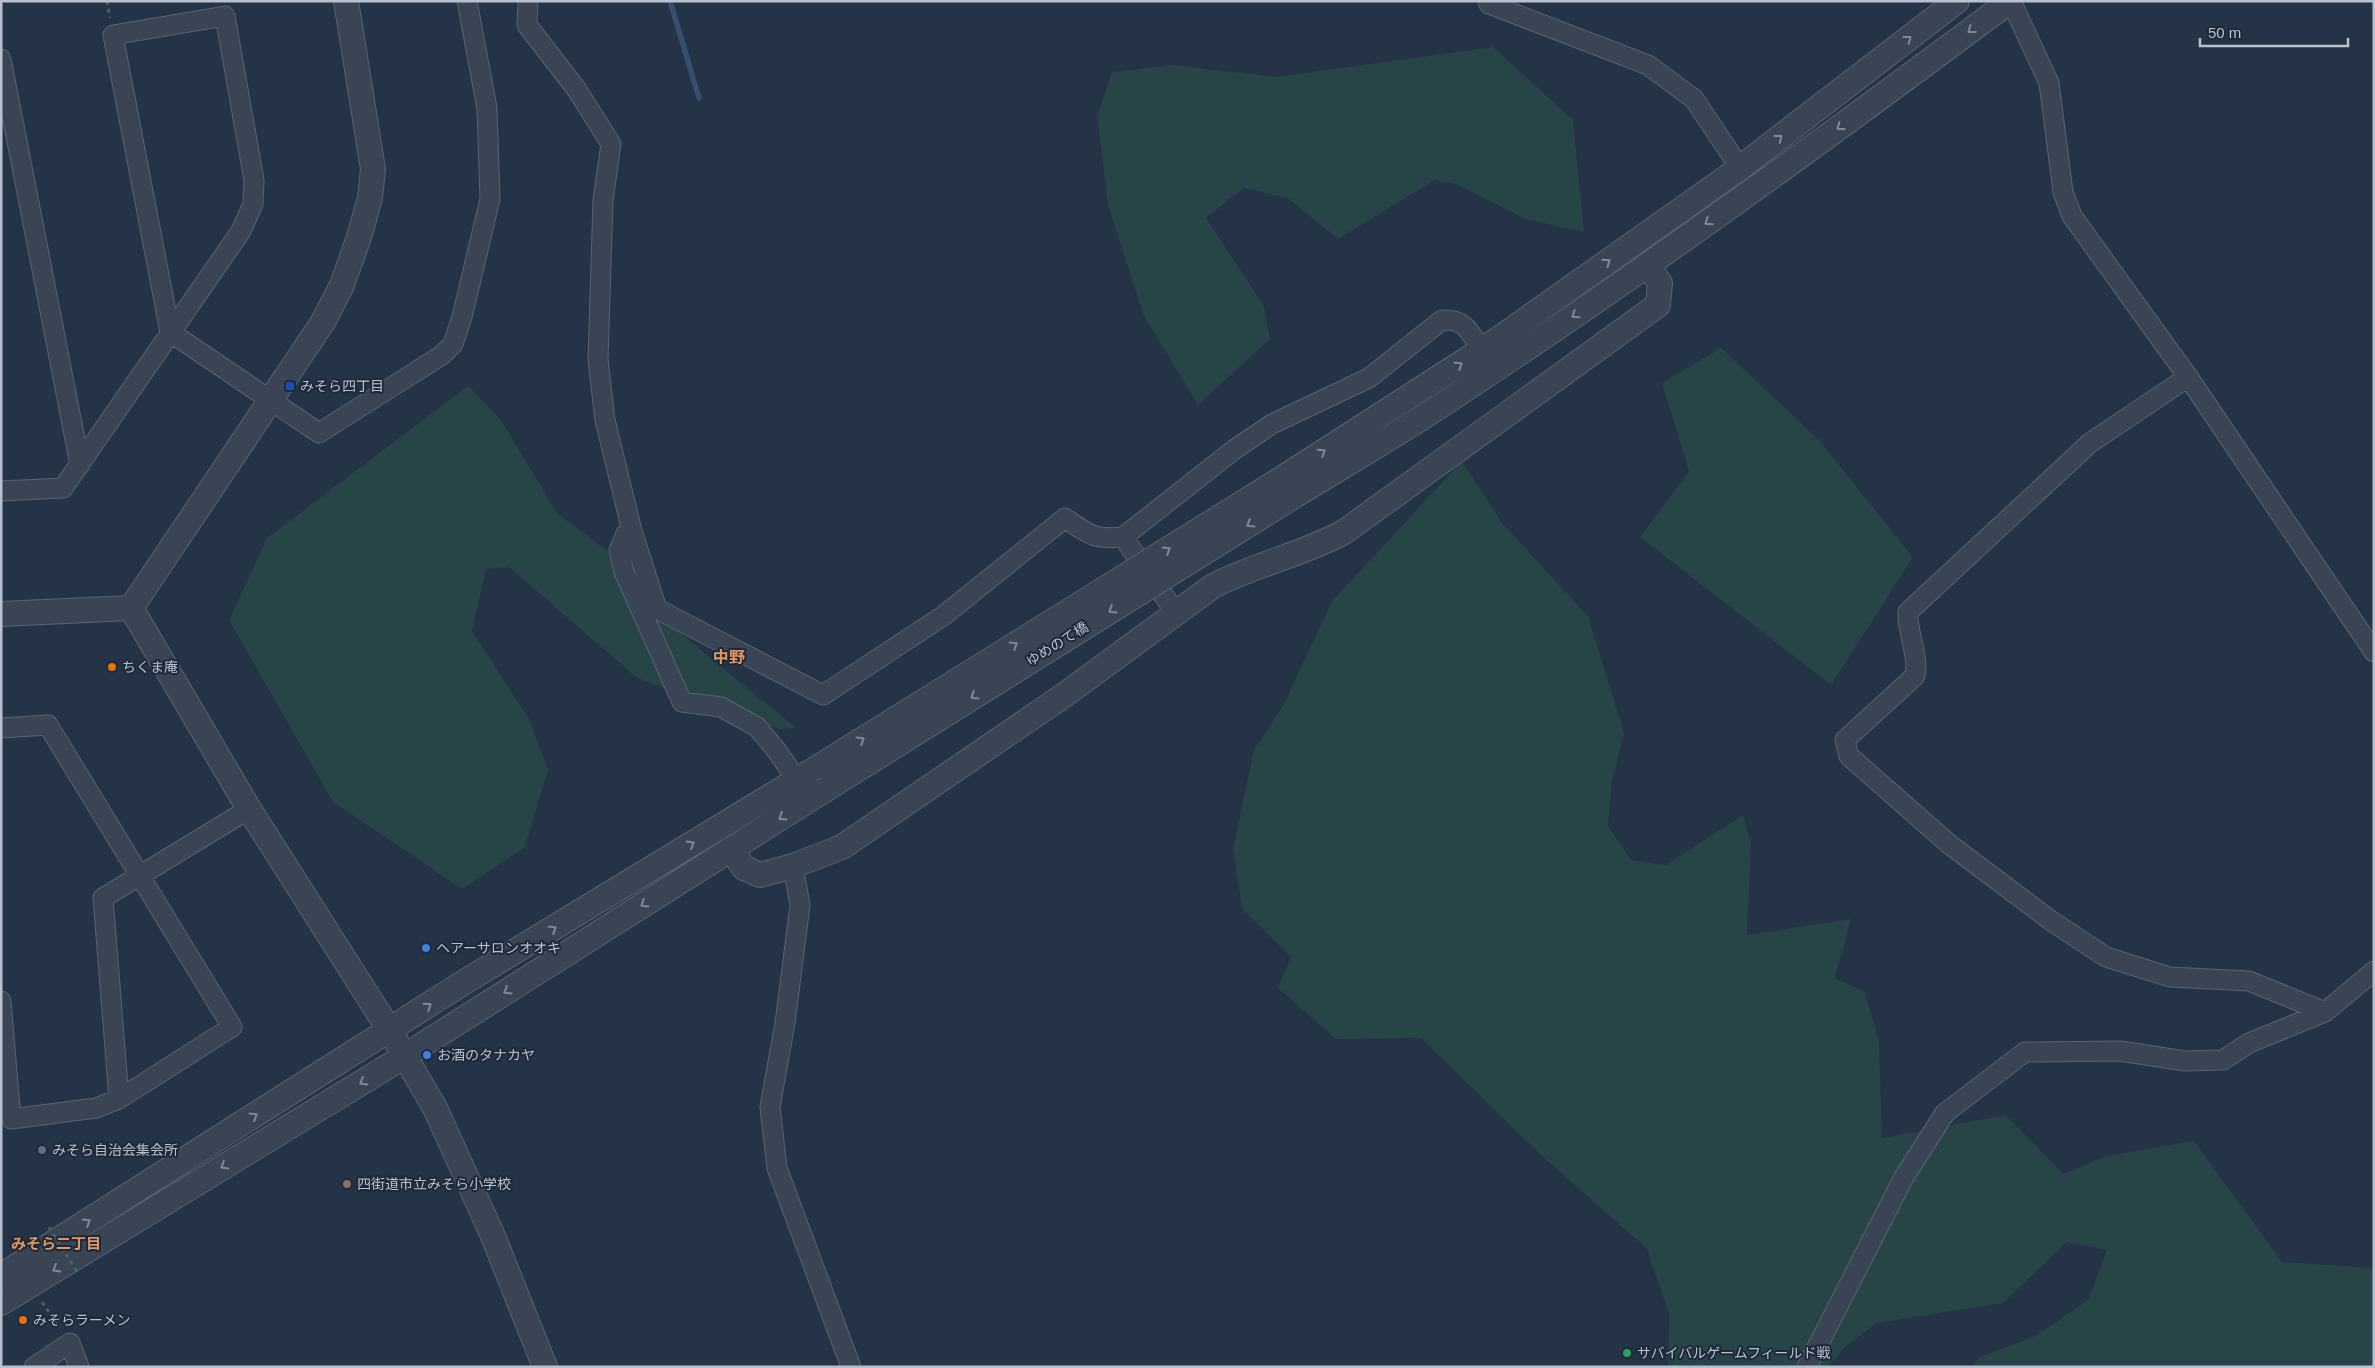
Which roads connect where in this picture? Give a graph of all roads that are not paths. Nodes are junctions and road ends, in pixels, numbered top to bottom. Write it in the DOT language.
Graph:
graph roads {
  1 [pos="346,1"];
  2 [pos="467,1"];
  3 [pos="528,1"];
  4 [pos="1488,1"];
  5 [pos="1957,1"];
  6 [pos="2011,1"];
  7 [pos="1,59"];
  8 [pos="1740,168"];
  9 [pos="1647,265"];
  10 [pos="170,332"];
  11 [pos="1482,350"];
  12 [pos="2188,377"];
  13 [pos="270,400"];
  14 [pos="80,465"];
  15 [pos="1286,488"];
  16 [pos="1,491"];
  17 [pos="632,531"];
  18 [pos="1123,537"];
  19 [pos="131,608"];
  20 [pos="1176,613"];
  21 [pos="1,614"];
  22 [pos="2374,652"];
  23 [pos="1,728"];
  24 [pos="797,780"];
  25 [pos="249,809"];
  26 [pos="731,849"];
  27 [pos="793,866"];
  28 [pos="140,876"];
  29 [pos="2374,971"];
  30 [pos="1,1001"];
  31 [pos="2325,1012"];
  32 [pos="390,1031"];
  33 [pos="405,1056"];
  34 [pos="119,1099"];
  35 [pos="1,1276"];
  36 [pos="1,1303"];
  37 [pos="34,1367"];
  38 [pos="80,1367"];
  39 [pos="545,1367"];
  40 [pos="851,1367"];
  41 [pos="1807,1367"];
  1 -- 13 [label="street"];
  2 -- 13 [label="street"];
  3 -- 17 [label="street"];
  4 -- 8 [label="street"];
  8 -- 5 [label="street, one-way"];
  6 -- 9 [label="street, one-way"];
  6 -- 12 [label="street"];
  7 -- 14 [label="street"];
  11 -- 8 [label="street, one-way"];
  9 -- 15 [label="street, one-way"];
  9 -- 20 [label="street"];
  10 -- 10 [label="street"];
  10 -- 13 [label="street"];
  10 -- 14 [label="street"];
  15 -- 11 [label="street, one-way"];
  11 -- 18 [label="street"];
  12 -- 22 [label="street"];
  12 -- 31 [label="street"];
  13 -- 19 [label="street"];
  14 -- 16 [label="street"];
  24 -- 15 [label="street, ゆめのて橋, one-way, bridge"];
  15 -- 26 [label="street, ゆめのて橋, one-way, bridge"];
  17 -- 18 [label="street"];
  17 -- 24 [label="street"];
  18 -- 20 [label="street"];
  19 -- 21 [label="street"];
  19 -- 25 [label="street"];
  20 -- 27 [label="street"];
  23 -- 28 [label="street"];
  32 -- 24 [label="street, ゆめのて橋, one-way"];
  25 -- 28 [label="street"];
  25 -- 32 [label="street"];
  26 -- 27 [label="street"];
  26 -- 33 [label="street, ゆめのて橋, one-way"];
  27 -- 40 [label="street"];
  28 -- 34 [label="street"];
  28 -- 34 [label="street"];
  29 -- 31 [label="street"];
  30 -- 34 [label="street"];
  31 -- 41 [label="street"];
  32 -- 33 [label="street"];
  35 -- 32 [label="street, ゆめのて橋, one-way"];
  33 -- 36 [label="street, ゆめのて橋, one-way"];
  33 -- 39 [label="street"];
  37 -- 38 [label="street"];
}
